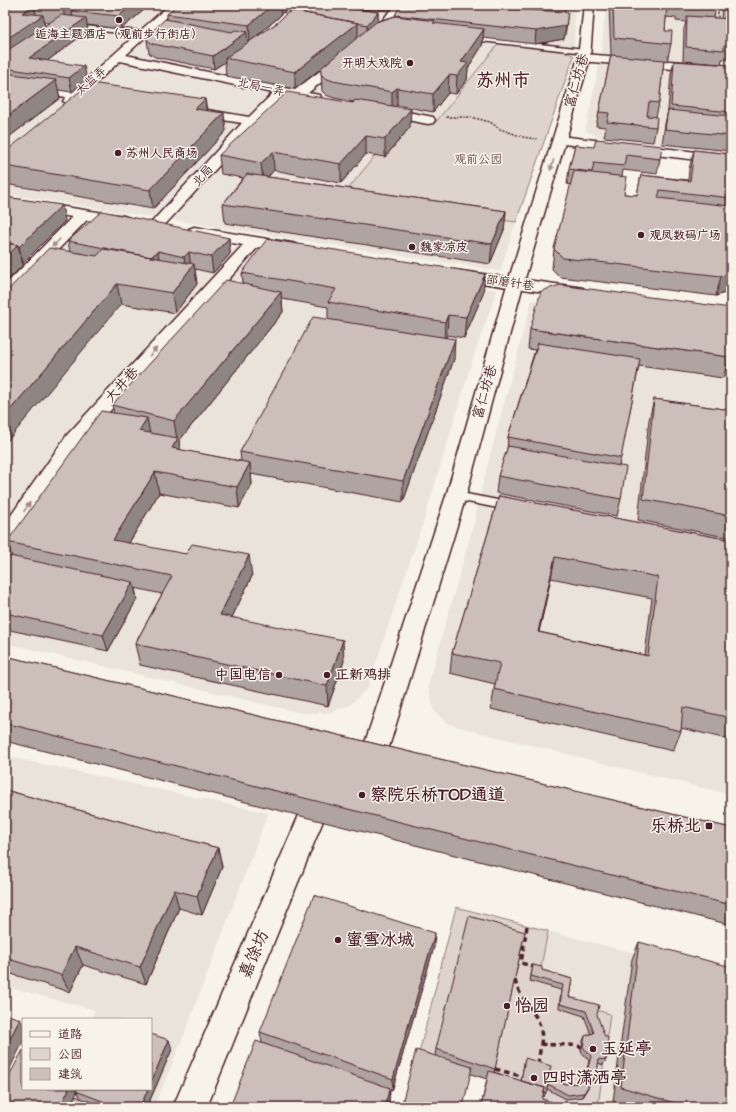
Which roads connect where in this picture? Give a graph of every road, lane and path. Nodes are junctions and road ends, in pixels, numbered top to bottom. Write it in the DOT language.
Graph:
graph roads {
  1 [pos="175,5"];
  2 [pos="400,5"];
  3 [pos="589,5"];
  4 [pos="718,5"];
  5 [pos="718,23"];
  6 [pos="59,26"];
  7 [pos="143,33"];
  8 [pos="460,38"];
  9 [pos="585,55"];
  10 [pos="117,57"];
  11 [pos="226,69"];
  12 [pos="731,70"];
  13 [pos="214,77"];
  14 [pos="5,83"];
  15 [pos="283,91"];
  16 [pos="76,94"];
  17 [pos="298,94"];
  18 [pos="114,100"];
  19 [pos="329,101"];
  20 [pos="60,108"];
  21 [pos="367,108"];
  22 [pos="183,110"];
  23 [pos="252,120"];
  24 [pos="428,120"];
  25 [pos="560,140"];
  26 [pos="731,160"];
  27 [pos="5,202"];
  28 [pos="83,215"];
  29 [pos="169,228"];
  30 [pos="254,242"];
  31 [pos="308,251"];
  32 [pos="438,272"];
  33 [pos="515,285"];
  34 [pos="5,294"];
  35 [pos="592,294"];
  36 [pos="456,496"];
  37 [pos="524,509"];
  38 [pos="5,540"];
  39 [pos="367,776"];
  40 [pos="318,801"];
  41 [pos="527,926"];
  42 [pos="536,972"];
  43 [pos="514,980"];
  44 [pos="540,1044"];
  45 [pos="582,1047"];
  46 [pos="538,1067"];
  47 [pos="496,1069"];
  48 [pos="521,1076"];
  49 [pos="190,1107"];
  1 -- 7 [label="street, 太监弄"];
  2 -- 17 [label="street"];
  3 -- 9 [label="street, 富仁坊巷"];
  4 -- 5 [label="path"];
  6 -- 7 [label="lane"];
  7 -- 10 [label="street, 太监弄"];
  8 -- 9 [label="lane"];
  9 -- 12 [label="street"];
  9 -- 25 [label="street, 富仁坊巷"];
  10 -- 13 [label="street, 北局一弄"];
  10 -- 16 [label="street, 太监弄"];
  11 -- 13 [label="street"];
  13 -- 15 [label="street, 北局一弄"];
  14 -- 16 [label="street"];
  15 -- 17 [label="street, 北局一弄"];
  15 -- 23 [label="street, 北局"];
  16 -- 18 [label="street"];
  16 -- 20 [label="street, 太监弄"];
  17 -- 19 [label="street, 北局一弄"];
  21 -- 24 [label="street"];
  22 -- 23 [label="street"];
  23 -- 29 [label="street, 北局"];
  24 -- 25 [label="path"];
  25 -- 26 [label="street"];
  25 -- 33 [label="street, 富仁坊巷, one-way"];
  27 -- 28 [label="street"];
  28 -- 29 [label="street"];
  28 -- 34 [label="street, one-way"];
  29 -- 30 [label="street"];
  30 -- 31 [label="street"];
  38 -- 30 [label="street, 大井巷, one-way"];
  32 -- 33 [label="street, 邵磨针巷"];
  33 -- 35 [label="street, 邵磨针巷"];
  33 -- 36 [label="street, 富仁坊巷"];
  36 -- 37 [label="lane"];
  36 -- 39 [label="street, 富仁坊巷"];
  40 -- 49 [label="street, 嘉馀坊"];
  41 -- 42 [label="path"];
  43 -- 44 [label="path"];
  44 -- 45 [label="path"];
  44 -- 46 [label="path"];
  47 -- 48 [label="path"];
}
